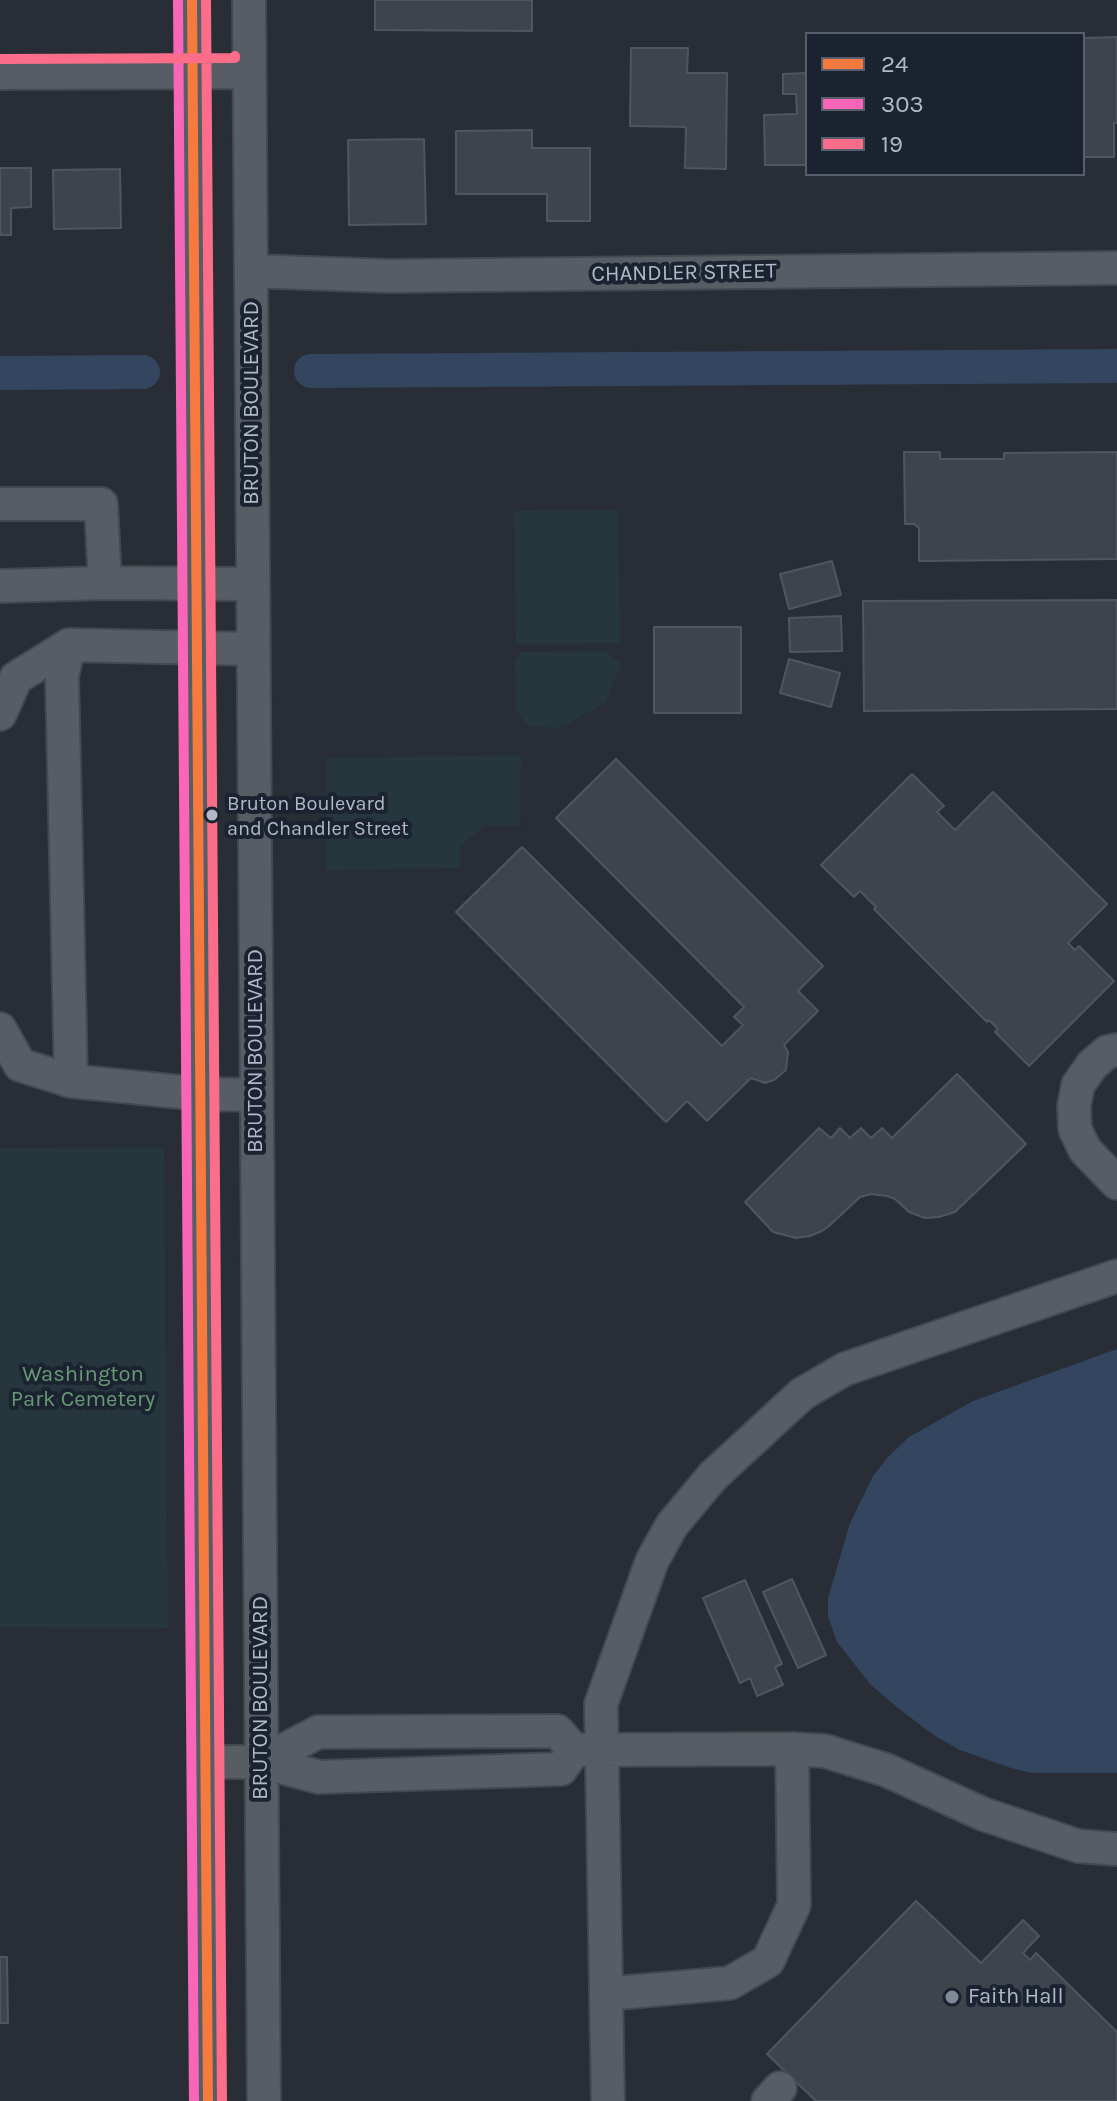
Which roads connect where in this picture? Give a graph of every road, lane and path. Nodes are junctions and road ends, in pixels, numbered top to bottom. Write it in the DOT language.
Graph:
graph roads {
  1 [pos="192,0"];
  2 [pos="249,0"];
  3 [pos="193,72"];
  4 [pos="249,72"];
  5 [pos="0,73"];
  6 [pos="1117,268"];
  7 [pos="251,271"];
  8 [pos="0,504"];
  9 [pos="105,583"];
  10 [pos="197,584"];
  11 [pos="253,584"];
  12 [pos="0,586"];
  13 [pos="69,645"];
  14 [pos="197,649"];
  15 [pos="253,649"];
  16 [pos="0,714"];
  17 [pos="0,1029"];
  18 [pos="1117,1050"];
  19 [pos="71,1081"];
  20 [pos="201,1094"];
  21 [pos="257,1095"];
  22 [pos="1117,1183"];
  23 [pos="1117,1276"];
  24 [pos="792,1749"];
  25 [pos="588,1750"];
  26 [pos="205,1762"];
  27 [pos="262,1762"];
  28 [pos="1117,1849"];
  29 [pos="606,1994"];
  30 [pos="208,2101"];
  31 [pos="264,2101"];
  32 [pos="608,2101"];
  1 -- 3 [label="street"];
  2 -- 4 [label="street, BRUTON BOULEVARD"];
  3 -- 4 [label="street"];
  3 -- 5 [label="street"];
  3 -- 10 [label="street"];
  4 -- 7 [label="street, BRUTON BOULEVARD"];
  6 -- 7 [label="street, CHANDLER STREET"];
  7 -- 11 [label="street, BRUTON BOULEVARD"];
  8 -- 9 [label="street"];
  9 -- 10 [label="street"];
  9 -- 12 [label="street"];
  10 -- 11 [label="street"];
  10 -- 14 [label="street"];
  11 -- 15 [label="street, BRUTON BOULEVARD"];
  13 -- 14 [label="street"];
  13 -- 16 [label="street"];
  13 -- 19 [label="street"];
  14 -- 15 [label="street"];
  14 -- 20 [label="street"];
  15 -- 21 [label="street, BRUTON BOULEVARD"];
  17 -- 19 [label="street"];
  18 -- 22 [label="street"];
  19 -- 20 [label="street"];
  20 -- 21 [label="street"];
  20 -- 26 [label="street"];
  21 -- 27 [label="street, BRUTON BOULEVARD"];
  23 -- 25 [label="street"];
  24 -- 25 [label="street"];
  24 -- 28 [label="street"];
  24 -- 29 [label="street"];
  25 -- 27 [label="street"];
  25 -- 27 [label="street"];
  25 -- 29 [label="street"];
  26 -- 27 [label="street"];
  26 -- 30 [label="street"];
  27 -- 31 [label="street, BRUTON BOULEVARD"];
  29 -- 32 [label="street"];
}
